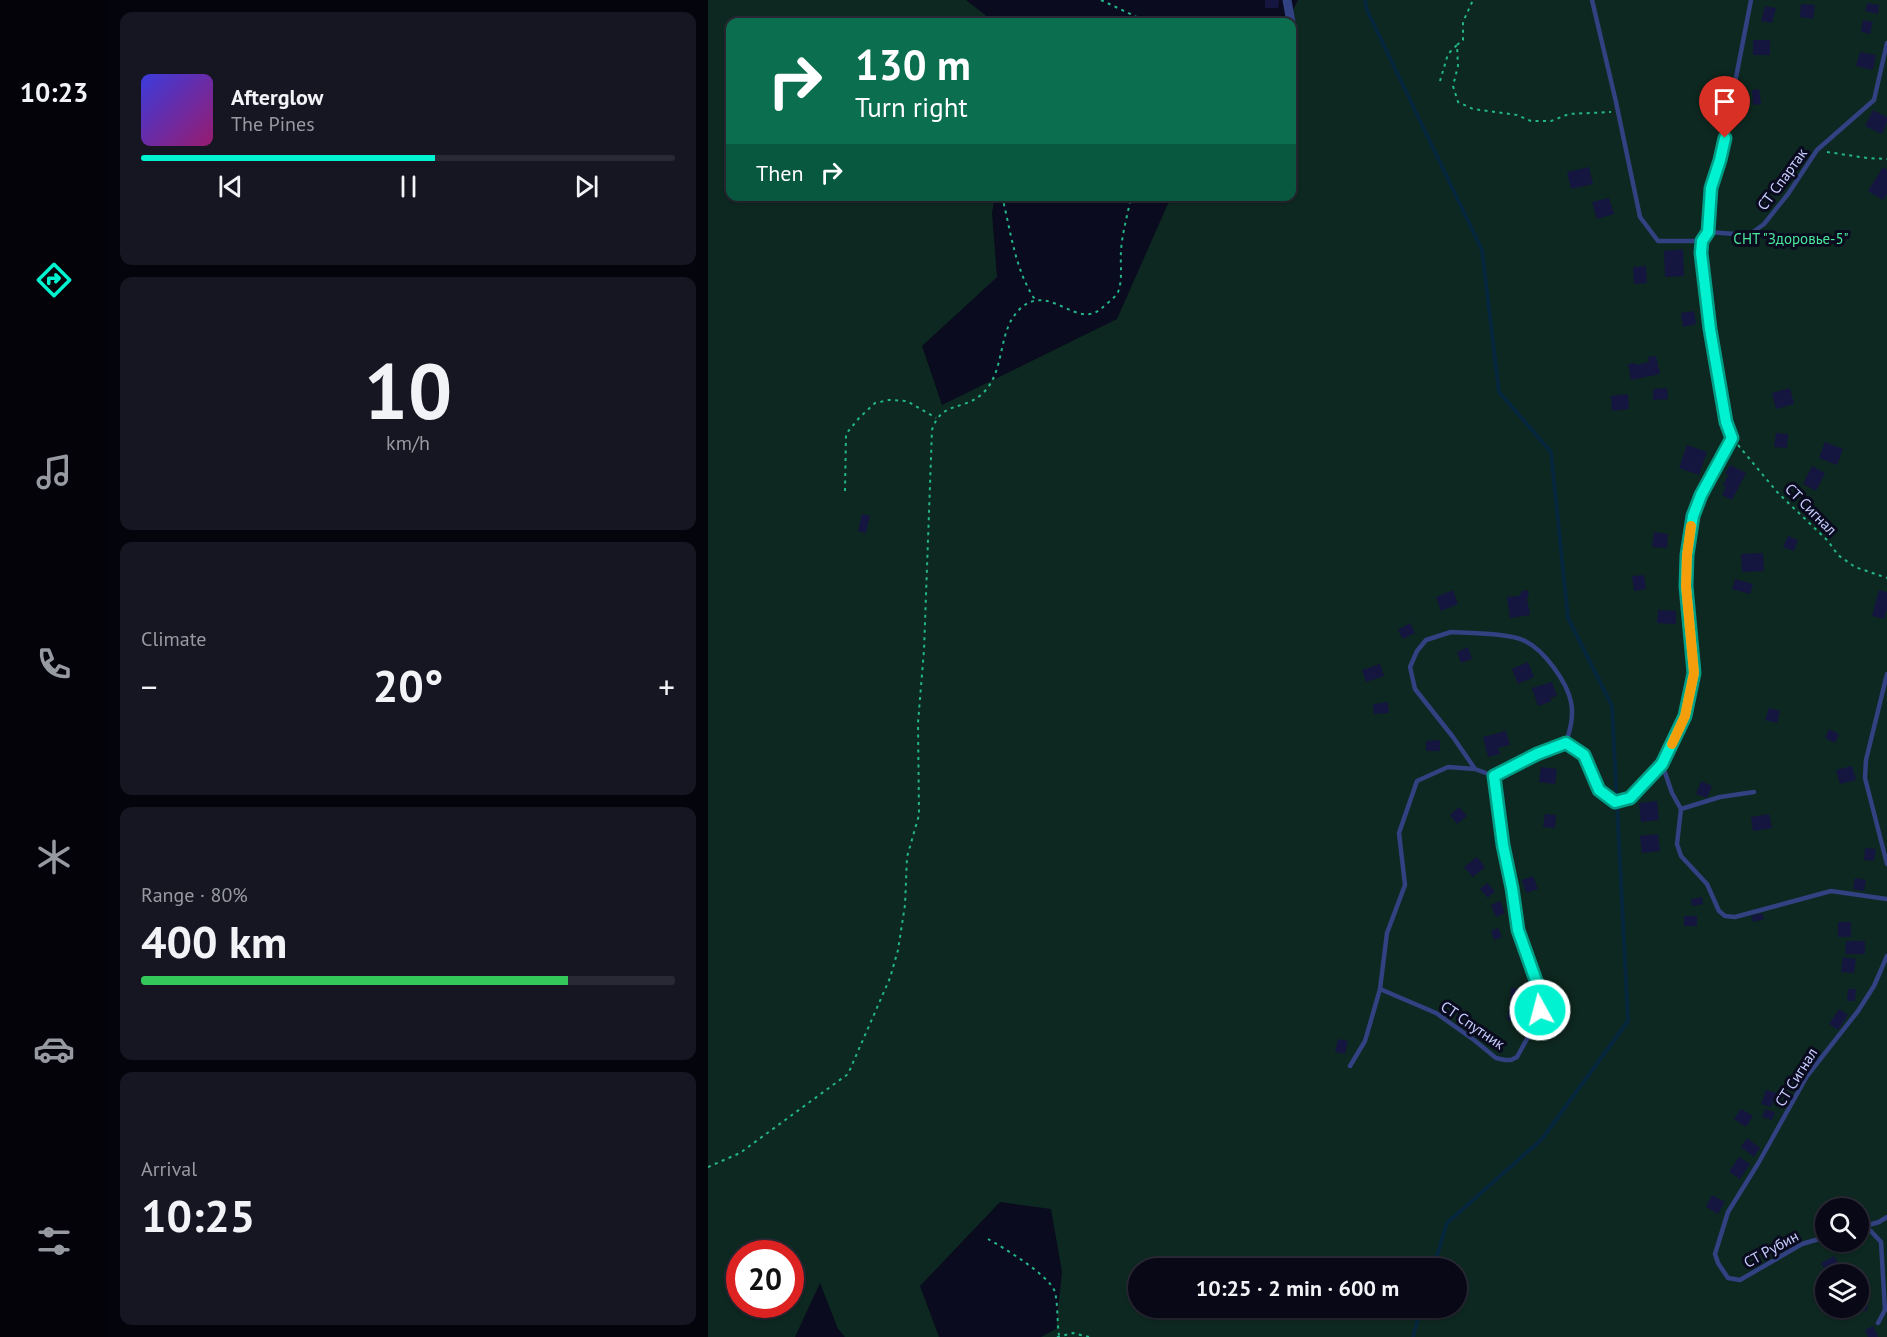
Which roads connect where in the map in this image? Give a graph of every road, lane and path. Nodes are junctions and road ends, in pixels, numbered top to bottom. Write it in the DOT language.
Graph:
graph roads {
  1 [pos="1101,0"];
  2 [pos="1287,0"];
  3 [pos="1473,0"];
  4 [pos="1592,0"];
  5 [pos="1751,0"];
  6 [pos="1139,18"];
  7 [pos="1290,18"];
  8 [pos="1887,43"];
  9 [pos="1457,45"];
  10 [pos="1440,81"];
  11 [pos="1617,105"];
  12 [pos="1817,150"];
  13 [pos="1887,159"];
  14 [pos="1003,201"];
  15 [pos="1130,201"];
  16 [pos="1708,232"];
  17 [pos="1702,241"];
  18 [pos="1036,301"];
  19 [pos="936,418"];
  20 [pos="1732,438"];
  21 [pos="845,491"];
  22 [pos="1887,578"];
  23 [pos="1887,675"];
  24 [pos="1566,743"];
  25 [pos="1662,764"];
  26 [pos="1474,769"];
  27 [pos="1494,776"];
  28 [pos="1754,792"];
  29 [pos="1681,809"];
  30 [pos="1887,864"];
  31 [pos="1887,899"];
  32 [pos="1887,956"];
  33 [pos="1380,989"];
  34 [pos="1350,1066"];
  35 [pos="708,1167"];
  36 [pos="1728,1212"];
  37 [pos="1887,1217"];
  38 [pos="1869,1225"];
  39 [pos="1869,1229"];
  40 [pos="988,1239"];
  41 [pos="1815,1240"];
  42 [pos="1878,1323"];
  43 [pos="1058,1336"];
  44 [pos="1089,1337"];
  1 -- 6 [label="path"];
  2 -- 7 [label="street"];
  3 -- 9 [label="path"];
  4 -- 11 [label="lane"];
  5 -- 16 [label="lane"];
  8 -- 12 [label="lane, СТ Спартак"];
  9 -- 10 [label="path"];
  9 -- 11 [label="path"];
  11 -- 17 [label="lane"];
  12 -- 13 [label="path"];
  12 -- 16 [label="lane, СТ Спартак"];
  14 -- 18 [label="path"];
  15 -- 18 [label="path"];
  16 -- 17 [label="lane"];
  17 -- 20 [label="lane"];
  18 -- 19 [label="path"];
  19 -- 21 [label="path"];
  19 -- 35 [label="path"];
  20 -- 22 [label="path, СТ Сигнал"];
  20 -- 25 [label="lane"];
  23 -- 30 [label="lane"];
  24 -- 25 [label="lane"];
  24 -- 26 [label="lane"];
  24 -- 27 [label="lane"];
  25 -- 29 [label="lane"];
  26 -- 27 [label="lane"];
  26 -- 33 [label="lane"];
  27 -- 33 [label="lane, СТ Спутник"];
  28 -- 29 [label="lane"];
  29 -- 31 [label="lane"];
  32 -- 36 [label="lane, СТ Сигнал"];
  33 -- 34 [label="lane"];
  36 -- 41 [label="lane, СТ Рубин"];
  37 -- 38 [label="lane"];
  39 -- 42 [label="lane"];
  40 -- 43 [label="path"];
  43 -- 44 [label="path"];
}
